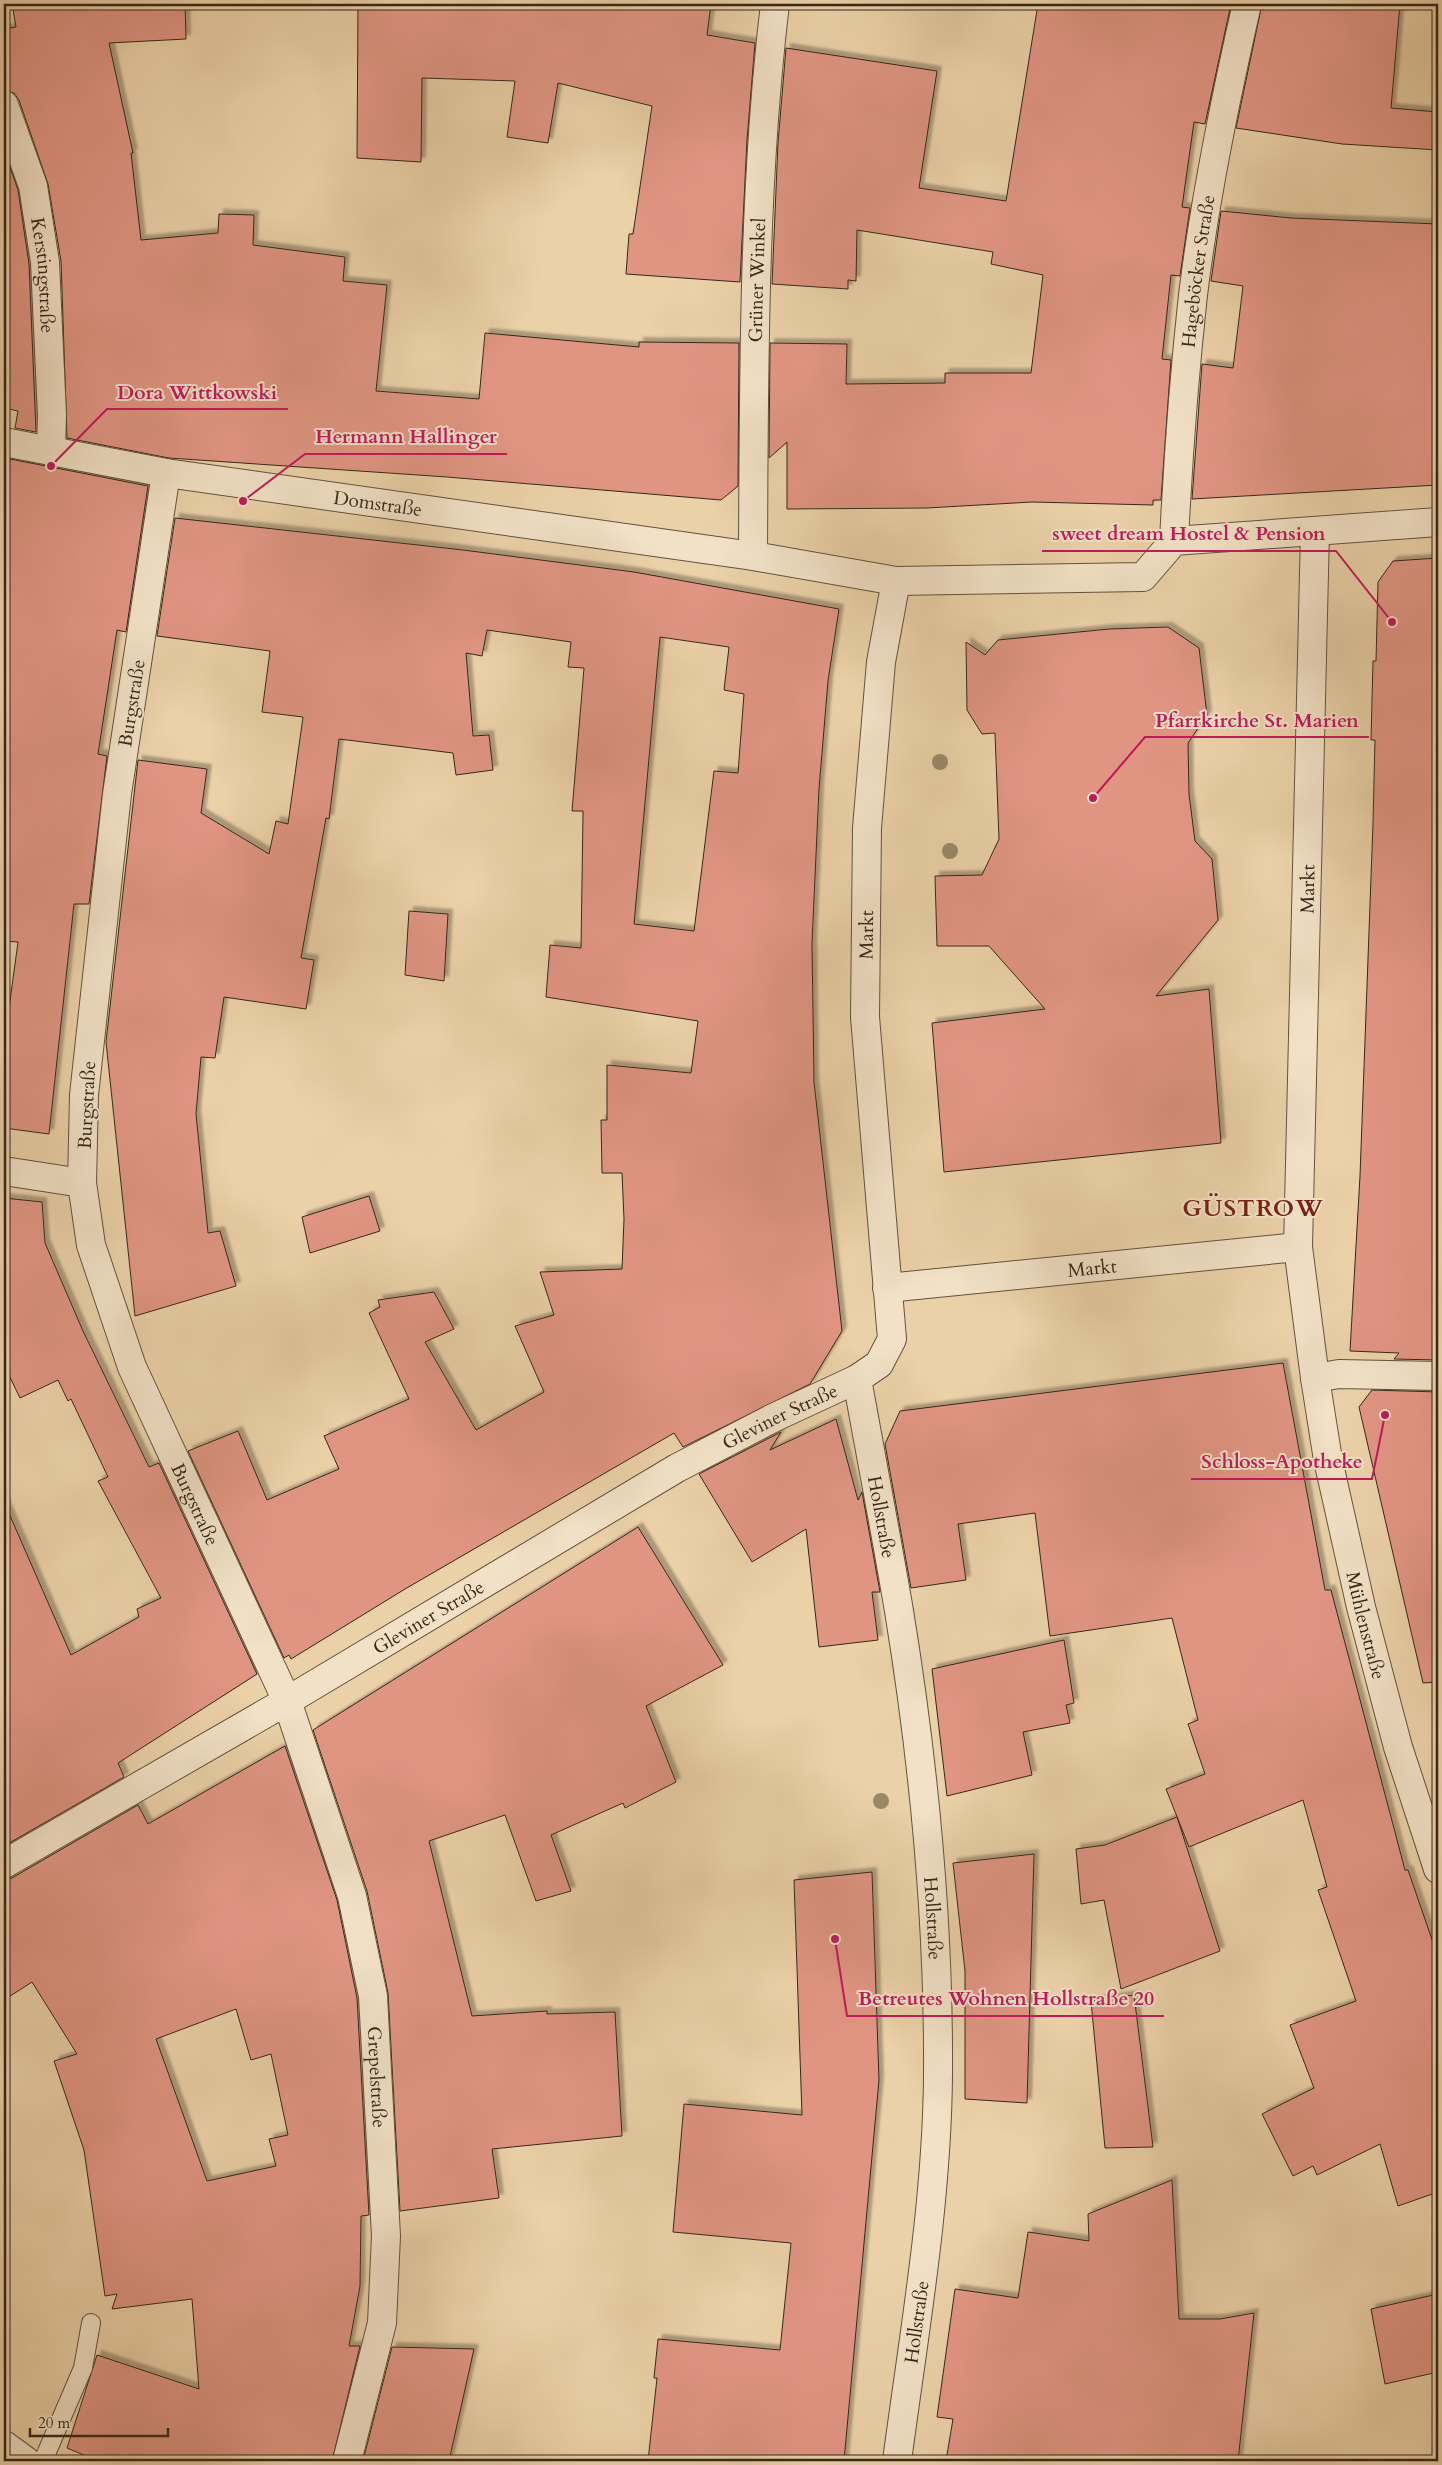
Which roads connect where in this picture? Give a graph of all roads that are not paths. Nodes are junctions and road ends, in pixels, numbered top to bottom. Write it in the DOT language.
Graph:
graph roads {
  1 [pos="775,4"];
  2 [pos="1247,4"];
  3 [pos="4,105"];
  4 [pos="4,442"];
  5 [pos="51,451"];
  6 [pos="166,473"];
  7 [pos="1438,522"];
  8 [pos="1315,531"];
  9 [pos="1174,541"];
  10 [pos="753,556"];
  11 [pos="896,581"];
  12 [pos="4,1171"];
  13 [pos="82,1183"];
  14 [pos="1298,1247"];
  15 [pos="887,1288"];
  16 [pos="1438,1376"];
  17 [pos="1315,1378"];
  18 [pos="858,1379"];
  19 [pos="287,1701"];
  20 [pos="4,1864"];
  21 [pos="1438,1868"];
  22 [pos="91,2323"];
  23 [pos="4,2445"];
  24 [pos="26,2461"];
  25 [pos="43,2461"];
  26 [pos="346,2461"];
  27 [pos="897,2461"];
  1 -- 10 [label="street, Grüner Winkel"];
  2 -- 9 [label="street, Hageböcker Straße"];
  3 -- 5 [label="street, Kerstingstraße"];
  4 -- 5 [label="street, Domstraße"];
  5 -- 6 [label="street, Domstraße"];
  6 -- 10 [label="street, Domstraße"];
  6 -- 13 [label="street, Burgstraße"];
  7 -- 8 [label="street"];
  8 -- 9 [label="street"];
  8 -- 14 [label="street, Markt"];
  9 -- 11 [label="street"];
  10 -- 11 [label="street"];
  11 -- 15 [label="street, Markt"];
  12 -- 13 [label="street"];
  13 -- 19 [label="street, Burgstraße"];
  14 -- 15 [label="street, Markt"];
  14 -- 17 [label="street, Markt"];
  15 -- 18 [label="street, Markt"];
  16 -- 17 [label="street"];
  17 -- 21 [label="street, Mühlenstraße"];
  18 -- 19 [label="street, Gleviner Straße"];
  18 -- 27 [label="street, Hollstraße"];
  19 -- 20 [label="street, Gleviner Straße"];
  19 -- 26 [label="street, Grepelstraße"];
  22 -- 25 [label="lane"];
  23 -- 24 [label="street"];
}
